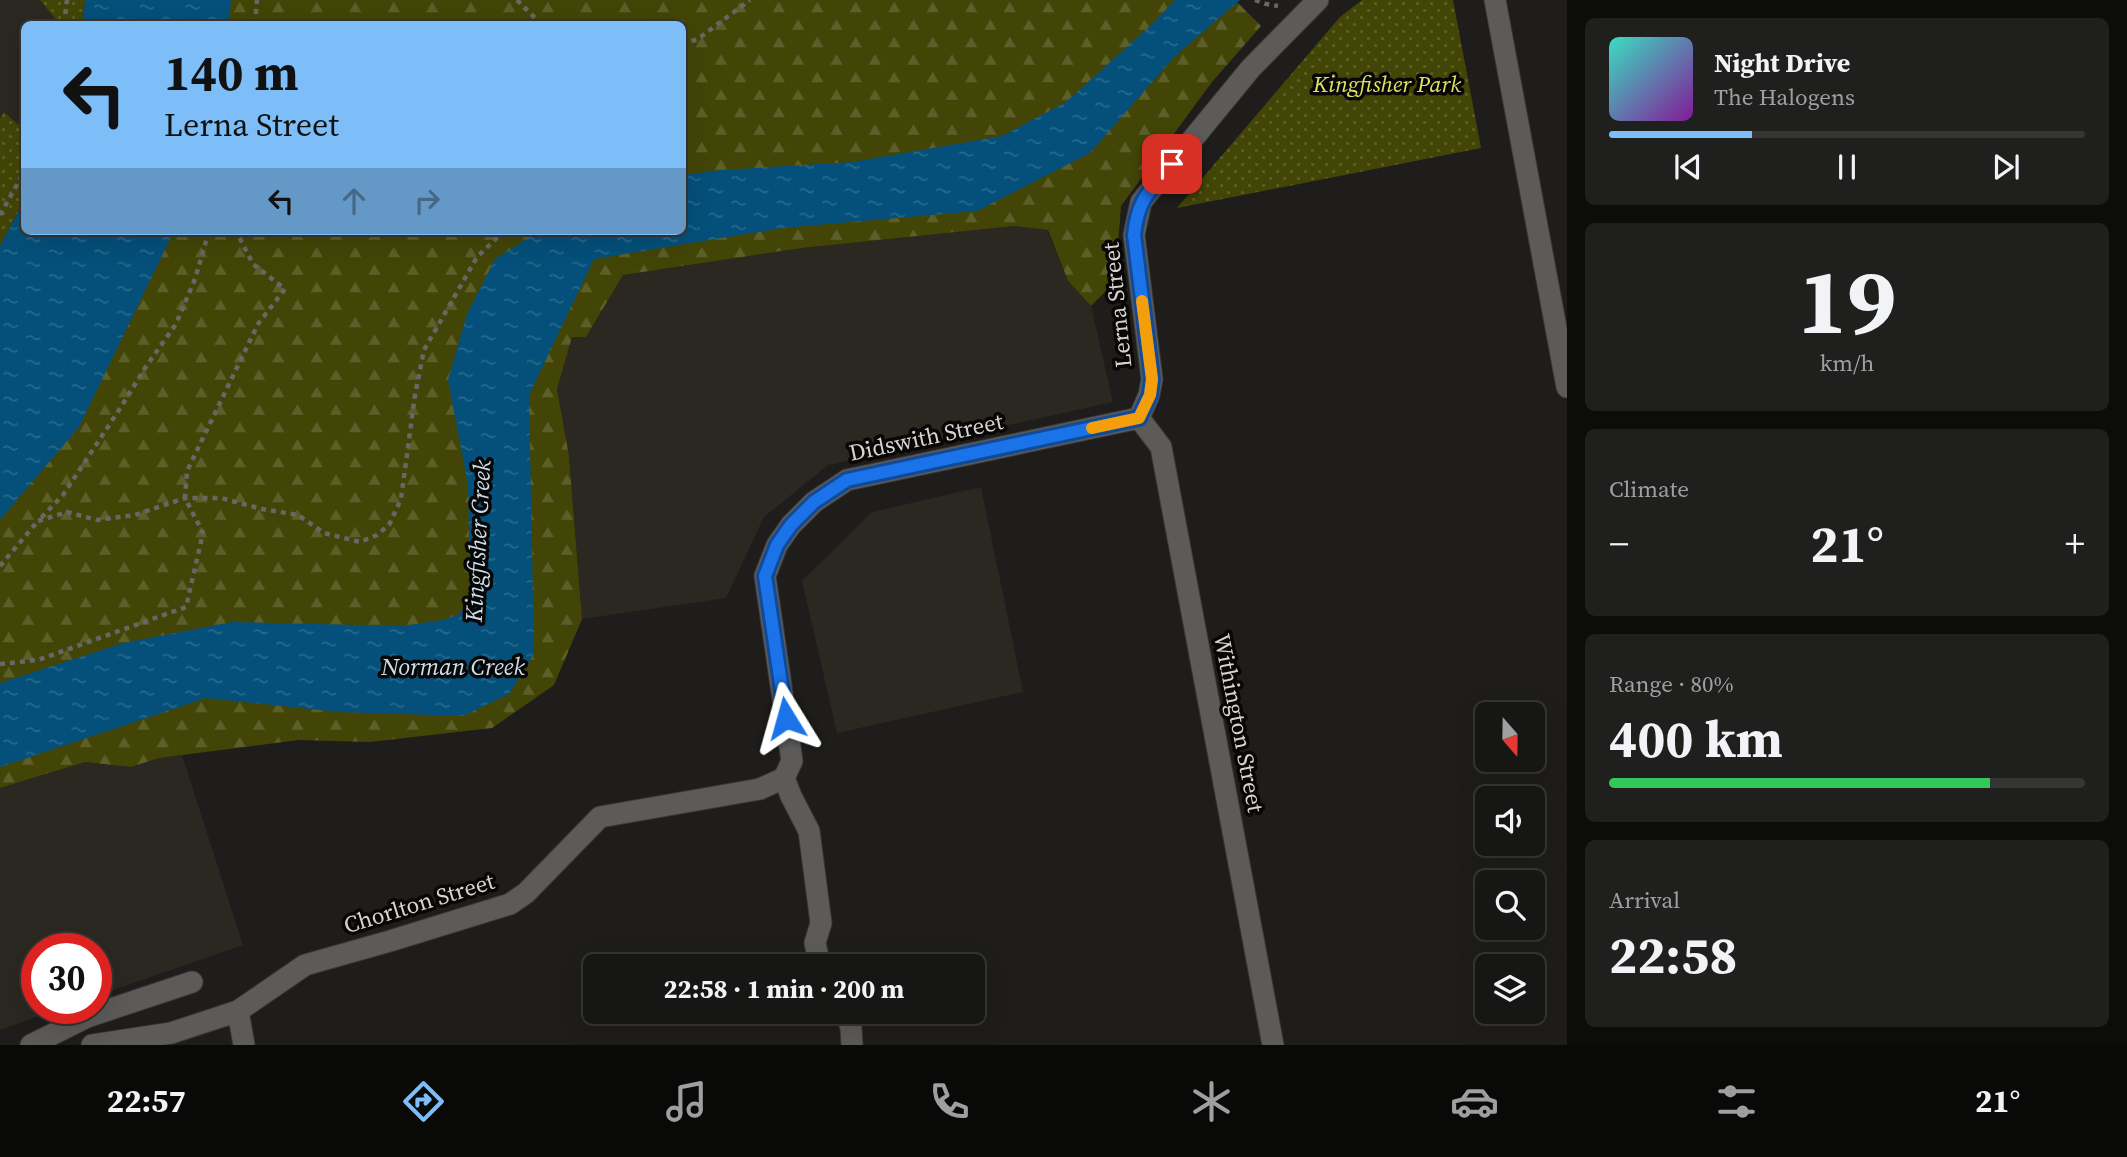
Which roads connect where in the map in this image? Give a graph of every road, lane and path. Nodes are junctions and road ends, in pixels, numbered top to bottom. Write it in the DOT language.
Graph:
graph roads {
  1 [pos="67,0"];
  2 [pos="257,0"];
  3 [pos="517,0"];
  4 [pos="750,0"];
  5 [pos="1255,0"];
  6 [pos="1318,0"];
  7 [pos="1496,0"];
  8 [pos="1266,5"];
  9 [pos="64,21"];
  10 [pos="255,21"];
  11 [pos="538,21"];
  12 [pos="686,42"];
  13 [pos="21,177"];
  14 [pos="0,215"];
  15 [pos="208,235"];
  16 [pos="238,235"];
  17 [pos="500,235"];
  18 [pos="1567,387"];
  19 [pos="1139,418"];
  20 [pos="185,498"];
  21 [pos="38,521"];
  22 [pos="0,566"];
  23 [pos="0,664"];
  24 [pos="784,778"];
  25 [pos="817,954"];
  26 [pos="192,982"];
  27 [pos="238,1011"];
  28 [pos="850,1024"];
  29 [pos="31,1045"];
  30 [pos="92,1045"];
  31 [pos="244,1045"];
  32 [pos="852,1045"];
  33 [pos="1273,1045"];
  1 -- 9 [label="path"];
  2 -- 10 [label="path"];
  3 -- 11 [label="path"];
  4 -- 12 [label="path"];
  5 -- 8 [label="path"];
  6 -- 19 [label="street, Lerna Street"];
  7 -- 18 [label="street"];
  13 -- 14 [label="path"];
  15 -- 21 [label="path"];
  16 -- 20 [label="path"];
  17 -- 20 [label="path"];
  19 -- 24 [label="street, Didswith Street"];
  19 -- 33 [label="street, Withington Street"];
  20 -- 21 [label="path"];
  20 -- 23 [label="path"];
  21 -- 22 [label="path"];
  24 -- 25 [label="street"];
  24 -- 27 [label="street, Chorlton Street"];
  26 -- 29 [label="street"];
  27 -- 30 [label="street, Chorlton Street"];
  27 -- 31 [label="street"];
  28 -- 32 [label="street"];
}
